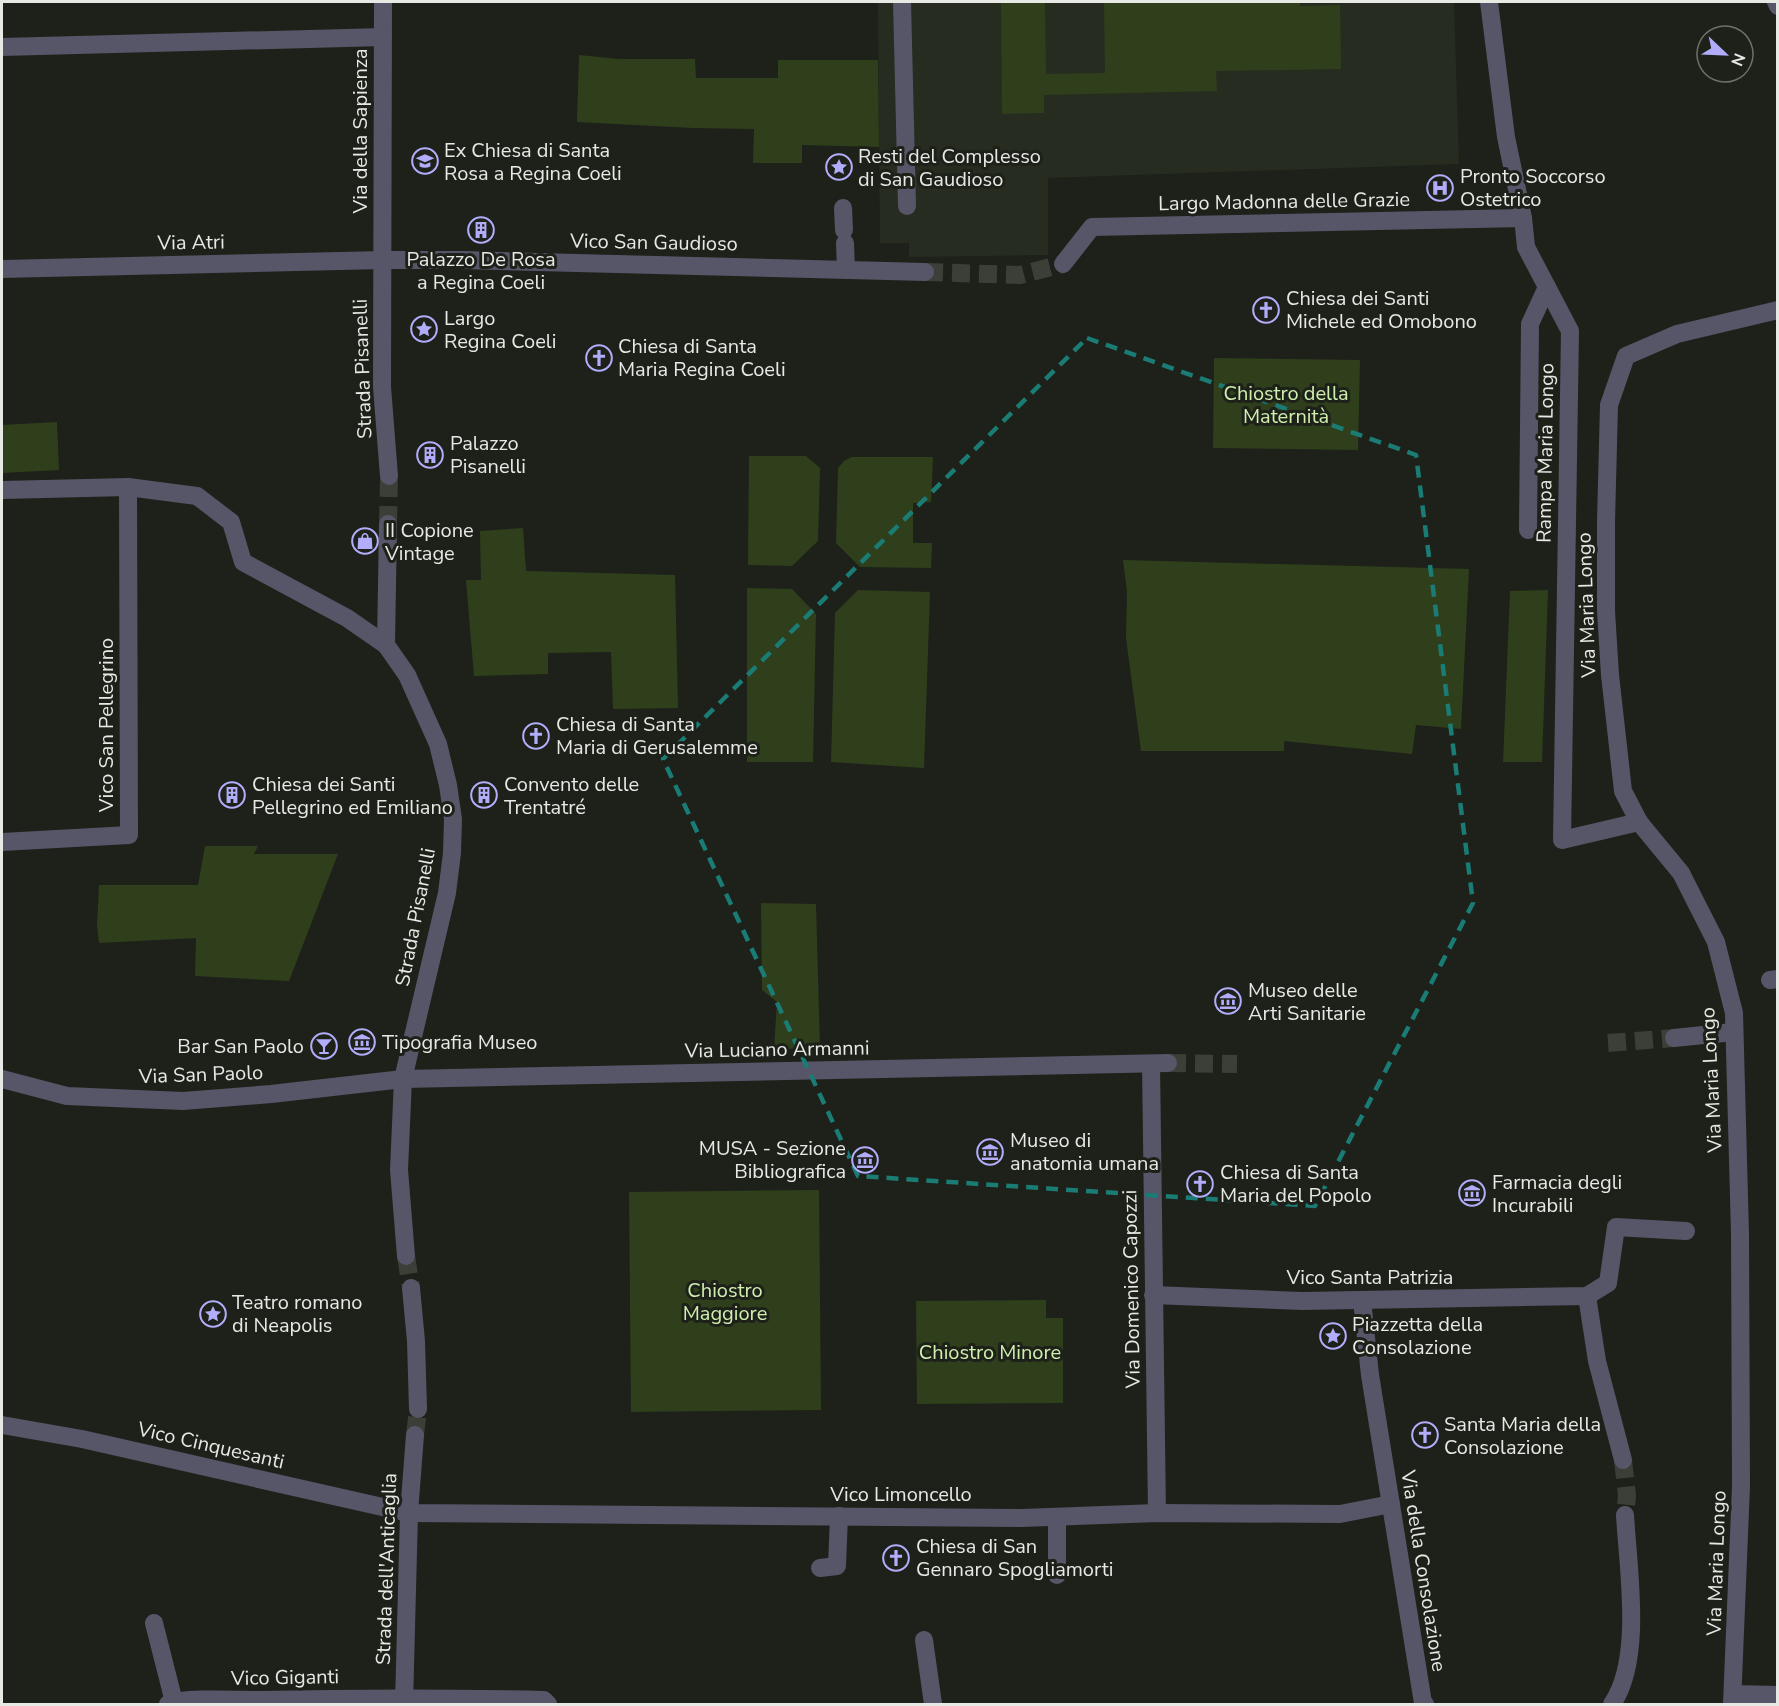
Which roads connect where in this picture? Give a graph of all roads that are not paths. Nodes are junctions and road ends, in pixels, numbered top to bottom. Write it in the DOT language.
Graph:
graph roads {
  1 [pos="382,2"];
  2 [pos="902,2"];
  3 [pos="1489,2"];
  4 [pos="1776,2"];
  5 [pos="1778,6"];
  6 [pos="383,37"];
  7 [pos="2,47"];
  8 [pos="907,206"];
  9 [pos="843,208"];
  10 [pos="1523,218"];
  11 [pos="382,260"];
  12 [pos="1064,264"];
  13 [pos="2,269"];
  14 [pos="846,270"];
  15 [pos="925,272"];
  16 [pos="1547,287"];
  17 [pos="1778,310"];
  18 [pos="389,476"];
  19 [pos="128,487"];
  20 [pos="2,490"];
  21 [pos="388,524"];
  22 [pos="1528,530"];
  23 [pos="386,645"];
  24 [pos="1639,822"];
  25 [pos="2,842"];
  26 [pos="1733,1032"];
  27 [pos="1674,1038"];
  28 [pos="1159,1063"];
  29 [pos="2,1078"];
  30 [pos="403,1079"];
  31 [pos="1686,1231"];
  32 [pos="406,1256"];
  33 [pos="411,1288"];
  34 [pos="1153,1295"];
  35 [pos="1587,1296"];
  36 [pos="1362,1300"];
  37 [pos="418,1409"];
  38 [pos="2,1425"];
  39 [pos="415,1435"];
  40 [pos="1623,1460"];
  41 [pos="1390,1504"];
  42 [pos="409,1513"];
  43 [pos="1157,1513"];
  44 [pos="1625,1515"];
  45 [pos="839,1516"];
  46 [pos="1057,1516"];
  47 [pos="820,1568"];
  48 [pos="1057,1575"];
  49 [pos="154,1623"];
  50 [pos="924,1640"];
  51 [pos="1778,1695"];
  52 [pos="1733,1699"];
  53 [pos="404,1701"];
  54 [pos="171,1703"];
  55 [pos="548,1704"];
  56 [pos="933,1704"];
  57 [pos="1425,1704"];
  58 [pos="1612,1704"];
  1 -- 6 [label="street, Via della Sapienza"];
  2 -- 8 [label="street"];
  3 -- 10 [label="street, Rampa Maria Longo"];
  4 -- 5 [label="street"];
  6 -- 7 [label="street"];
  6 -- 11 [label="street, Via della Sapienza"];
  9 -- 14 [label="street"];
  10 -- 12 [label="street, Largo Madonna delle Grazie"];
  10 -- 16 [label="street, Rampa Maria Longo"];
  11 -- 13 [label="street, Via Atri"];
  11 -- 14 [label="street, Vico San Gaudioso"];
  11 -- 18 [label="street, Strada Pisanelli"];
  14 -- 15 [label="street, Vico San Gaudioso"];
  16 -- 22 [label="street"];
  16 -- 24 [label="street, Rampa Maria Longo"];
  17 -- 24 [label="street, Via Maria Longo"];
  19 -- 20 [label="street"];
  19 -- 23 [label="street"];
  19 -- 25 [label="street, Vico San Pellegrino"];
  21 -- 23 [label="street"];
  23 -- 30 [label="street, Strada Pisanelli"];
  24 -- 26 [label="street, Via Maria Longo"];
  26 -- 27 [label="street"];
  26 -- 52 [label="street, Via Maria Longo"];
  28 -- 30 [label="street, Via Luciano Armanni"];
  28 -- 34 [label="street, Via Domenico Capozzi"];
  29 -- 30 [label="street, Via San Paolo"];
  30 -- 32 [label="street"];
  31 -- 35 [label="street"];
  33 -- 37 [label="street"];
  34 -- 36 [label="street, Vico Santa Patrizia"];
  34 -- 43 [label="street, Via Domenico Capozzi"];
  35 -- 36 [label="street, Vico Santa Patrizia"];
  35 -- 40 [label="street"];
  36 -- 41 [label="street, Via della Consolazione"];
  38 -- 42 [label="street, Vico Cinquesanti"];
  39 -- 42 [label="street, Strada dell'Anticaglia"];
  41 -- 43 [label="street, Vico Limoncello"];
  41 -- 57 [label="street, Via della Consolazione"];
  42 -- 45 [label="street, Vico Limoncello"];
  42 -- 53 [label="street, Strada dell'Anticaglia"];
  43 -- 46 [label="street, Vico Limoncello"];
  44 -- 58 [label="street"];
  45 -- 46 [label="street, Vico Limoncello"];
  45 -- 47 [label="street"];
  46 -- 48 [label="street"];
  49 -- 54 [label="street"];
  50 -- 56 [label="street"];
  51 -- 52 [label="street"];
  53 -- 54 [label="street, Vico Giganti"];
  53 -- 55 [label="street, Vico Giganti"];
}
